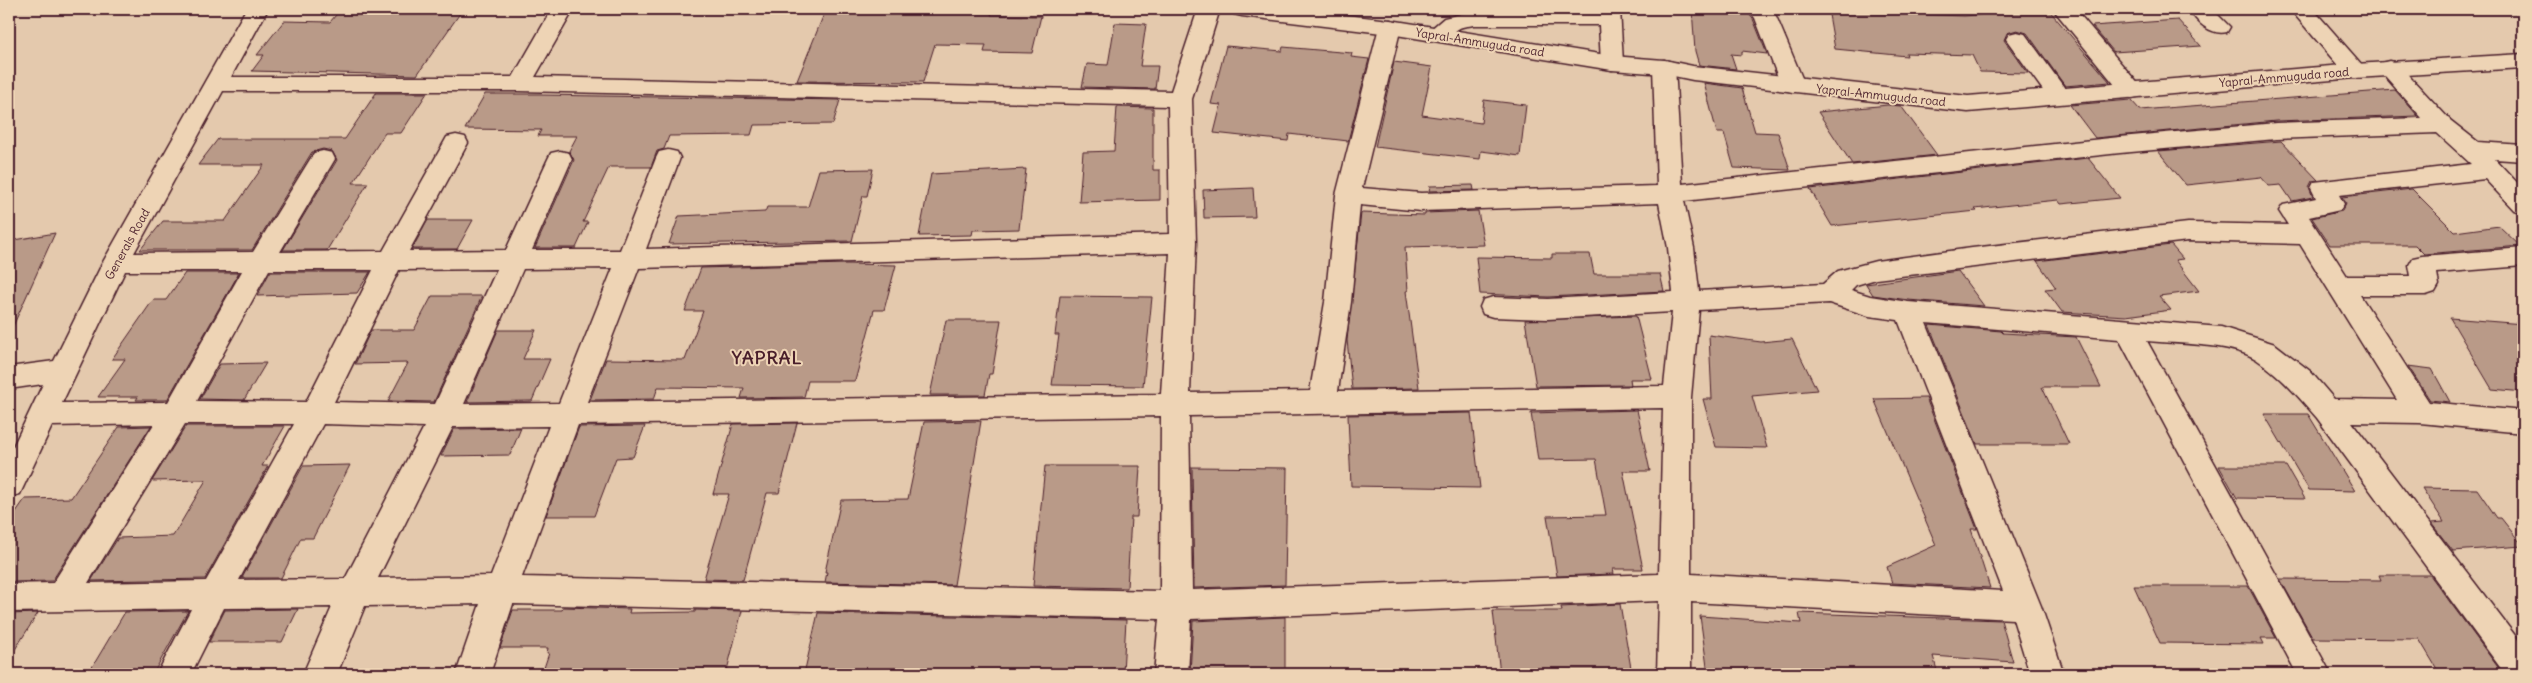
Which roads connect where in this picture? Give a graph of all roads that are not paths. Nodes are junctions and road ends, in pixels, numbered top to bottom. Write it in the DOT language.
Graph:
graph roads {
  1 [pos="257,9"];
  2 [pos="563,9"];
  3 [pos="1208,9"];
  4 [pos="1242,9"];
  5 [pos="1759,9"];
  6 [pos="2064,9"];
  7 [pos="2200,9"];
  8 [pos="2301,9"];
  9 [pos="1610,13"];
  10 [pos="1323,14"];
  11 [pos="1390,27"];
  12 [pos="2219,27"];
  13 [pos="1435,35"];
  14 [pos="2017,39"];
  15 [pos="2523,60"];
  16 [pos="1612,63"];
  17 [pos="1664,68"];
  18 [pos="2389,68"];
  19 [pos="2355,71"];
  20 [pos="217,84"];
  21 [pos="520,84"];
  22 [pos="1793,85"];
  23 [pos="2132,91"];
  24 [pos="2058,95"];
  25 [pos="1180,100"];
  26 [pos="2442,125"];
  27 [pos="456,143"];
  28 [pos="2472,150"];
  29 [pos="2523,153"];
  30 [pos="668,158"];
  31 [pos="323,159"];
  32 [pos="560,159"];
  33 [pos="2491,170"];
  34 [pos="1670,194"];
  35 [pos="1348,195"];
  36 [pos="2523,204"];
  37 [pos="2309,235"];
  38 [pos="1183,243"];
  39 [pos="2523,257"];
  40 [pos="516,258"];
  41 [pos="262,259"];
  42 [pos="631,259"];
  43 [pos="391,260"];
  44 [pos="116,262"];
  45 [pos="2341,286"];
  46 [pos="1830,293"];
  47 [pos="1687,300"];
  48 [pos="1493,307"];
  49 [pos="1908,312"];
  50 [pos="2127,329"];
  51 [pos="63,371"];
  52 [pos="9,378"];
  53 [pos="1677,397"];
  54 [pos="1322,403"];
  55 [pos="1175,406"];
  56 [pos="2327,410"];
  57 [pos="177,412"];
  58 [pos="315,412"];
  59 [pos="2420,412"];
  60 [pos="570,413"];
  61 [pos="44,415"];
  62 [pos="444,416"];
  63 [pos="2523,422"];
  64 [pos="9,485"];
  65 [pos="1676,587"];
  66 [pos="500,590"];
  67 [pos="354,593"];
  68 [pos="214,596"];
  69 [pos="62,597"];
  70 [pos="9,598"];
  71 [pos="1176,605"];
  72 [pos="2025,606"];
  73 [pos="2523,672"];
  74 [pos="174,674"];
  75 [pos="320,674"];
  76 [pos="473,674"];
  77 [pos="1171,674"];
  78 [pos="1674,674"];
  79 [pos="2047,674"];
  80 [pos="2314,674"];
  1 -- 20 [label="street, Generals Road"];
  2 -- 21 [label="street"];
  3 -- 25 [label="street"];
  4 -- 10 [label="street, Yapral-Ammuguda road"];
  5 -- 22 [label="street"];
  6 -- 23 [label="street"];
  7 -- 12 [label="street"];
  8 -- 19 [label="street"];
  9 -- 13 [label="street"];
  9 -- 16 [label="street"];
  10 -- 11 [label="street, Yapral-Ammuguda road"];
  11 -- 13 [label="street, Yapral-Ammuguda road"];
  11 -- 35 [label="street"];
  13 -- 16 [label="street, Yapral-Ammuguda road"];
  14 -- 24 [label="street"];
  15 -- 18 [label="street, Yapral-Ammuguda road"];
  16 -- 17 [label="street, Yapral-Ammuguda road"];
  17 -- 22 [label="street, Yapral-Ammuguda road"];
  17 -- 34 [label="street"];
  18 -- 19 [label="street, Yapral-Ammuguda road"];
  18 -- 26 [label="street"];
  19 -- 23 [label="street, Yapral-Ammuguda road"];
  20 -- 21 [label="street"];
  20 -- 44 [label="street, Generals Road"];
  21 -- 25 [label="street"];
  22 -- 24 [label="street, Yapral-Ammuguda road"];
  23 -- 24 [label="street, Yapral-Ammuguda road"];
  25 -- 38 [label="street"];
  26 -- 28 [label="street"];
  26 -- 34 [label="street"];
  27 -- 43 [label="street"];
  28 -- 29 [label="street"];
  28 -- 33 [label="street"];
  30 -- 42 [label="street"];
  31 -- 41 [label="street"];
  32 -- 40 [label="street"];
  33 -- 36 [label="street"];
  33 -- 37 [label="street"];
  34 -- 35 [label="street"];
  34 -- 47 [label="street"];
  35 -- 54 [label="street"];
  37 -- 45 [label="street"];
  37 -- 46 [label="street"];
  38 -- 42 [label="street"];
  38 -- 55 [label="street"];
  39 -- 45 [label="street"];
  40 -- 42 [label="street"];
  40 -- 43 [label="street"];
  40 -- 62 [label="street"];
  41 -- 43 [label="street"];
  41 -- 44 [label="street"];
  41 -- 57 [label="street"];
  42 -- 60 [label="street"];
  43 -- 58 [label="street"];
  44 -- 51 [label="street, Generals Road"];
  45 -- 59 [label="street"];
  46 -- 47 [label="street"];
  46 -- 49 [label="street"];
  47 -- 48 [label="street"];
  47 -- 53 [label="street"];
  49 -- 50 [label="street"];
  49 -- 72 [label="street"];
  50 -- 56 [label="street"];
  50 -- 80 [label="street"];
  51 -- 52 [label="street"];
  51 -- 61 [label="street, Generals Road"];
  53 -- 54 [label="street"];
  53 -- 65 [label="street"];
  54 -- 55 [label="street"];
  55 -- 60 [label="street"];
  55 -- 71 [label="street"];
  56 -- 59 [label="street"];
  56 -- 73 [label="street"];
  57 -- 58 [label="street"];
  57 -- 61 [label="street"];
  57 -- 69 [label="street"];
  58 -- 62 [label="street"];
  58 -- 68 [label="street"];
  59 -- 63 [label="street"];
  60 -- 62 [label="street"];
  60 -- 66 [label="street"];
  61 -- 64 [label="street, Generals Road"];
  62 -- 67 [label="street"];
  65 -- 71 [label="street"];
  65 -- 72 [label="street"];
  65 -- 78 [label="street"];
  66 -- 67 [label="street"];
  66 -- 71 [label="street"];
  66 -- 76 [label="street"];
  67 -- 68 [label="street"];
  67 -- 75 [label="street"];
  68 -- 69 [label="street"];
  68 -- 74 [label="street"];
  69 -- 70 [label="street"];
  71 -- 77 [label="street"];
  72 -- 79 [label="street"];
}
